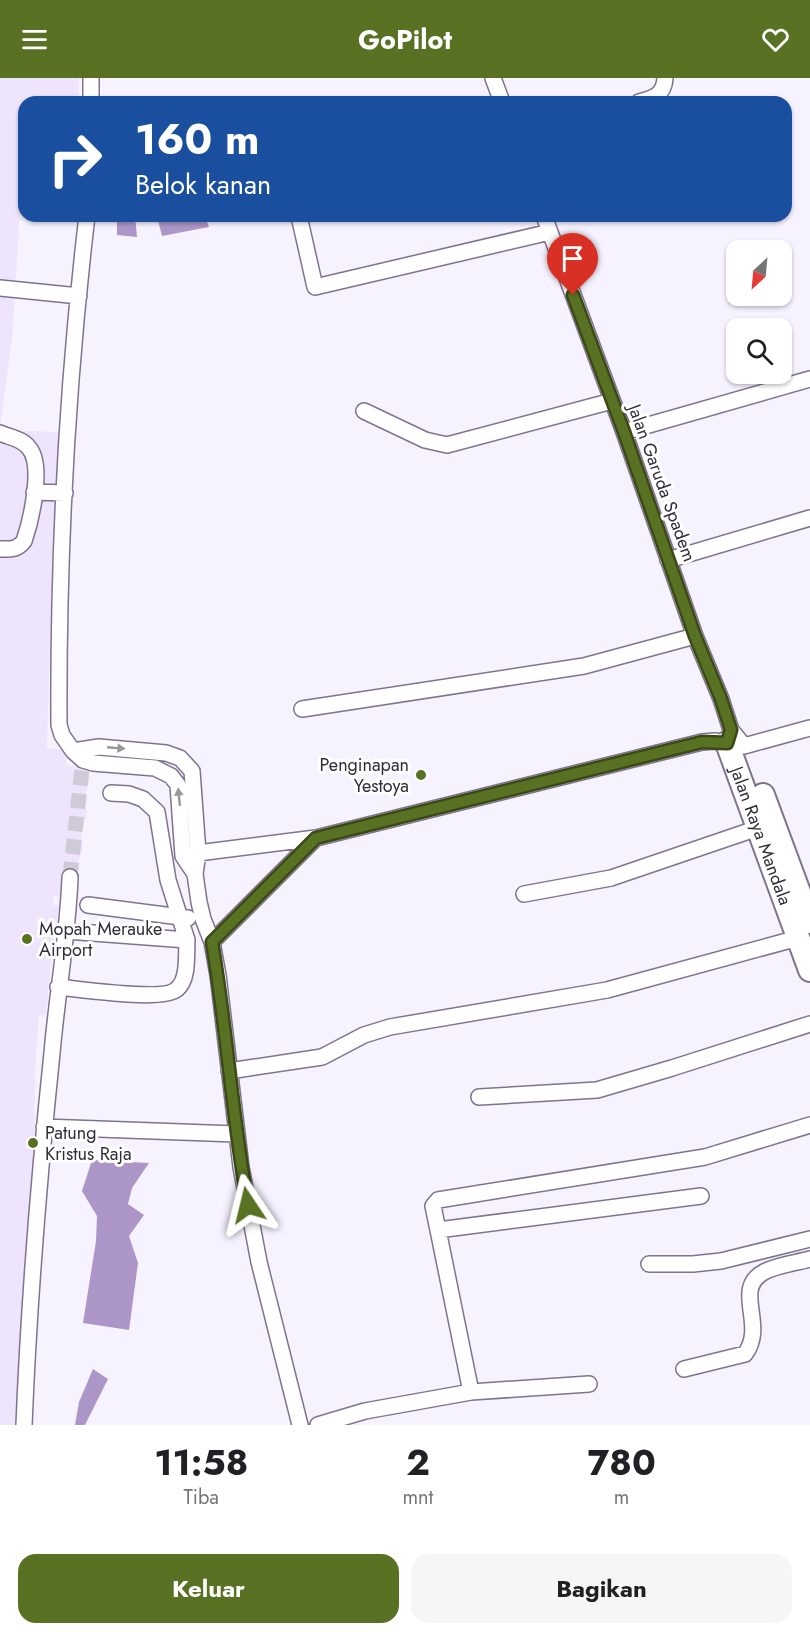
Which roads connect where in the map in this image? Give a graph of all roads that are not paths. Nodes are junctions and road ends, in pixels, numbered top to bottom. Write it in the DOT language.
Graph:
graph roads {
  1 [pos="91,78"];
  2 [pos="493,78"];
  3 [pos="665,78"];
  4 [pos="91,96"];
  5 [pos="500,96"];
  6 [pos="658,96"];
  7 [pos="86,222"];
  8 [pos="300,222"];
  9 [pos="546,222"];
  10 [pos="550,232"];
  11 [pos="0,288"];
  12 [pos="79,296"];
  13 [pos="810,379"];
  14 [pos="612,401"];
  15 [pos="363,411"];
  16 [pos="624,432"];
  17 [pos="0,433"];
  18 [pos="34,492"];
  19 [pos="65,493"];
  20 [pos="810,518"];
  21 [pos="0,549"];
  22 [pos="668,560"];
  23 [pos="695,636"];
  24 [pos="302,709"];
  25 [pos="810,728"];
  26 [pos="734,740"];
  27 [pos="111,792"];
  28 [pos="758,828"];
  29 [pos="316,838"];
  30 [pos="190,854"];
  31 [pos="70,877"];
  32 [pos="524,894"];
  33 [pos="88,905"];
  34 [pos="128,910"];
  35 [pos="179,916"];
  36 [pos="805,917"];
  37 [pos="203,919"];
  38 [pos="66,931"];
  39 [pos="124,936"];
  40 [pos="187,940"];
  41 [pos="212,942"];
  42 [pos="810,970"];
  43 [pos="58,987"];
  44 [pos="810,1023"];
  45 [pos="229,1071"];
  46 [pos="479,1097"];
  47 [pos="810,1125"];
  48 [pos="44,1127"];
  49 [pos="236,1134"];
  50 [pos="701,1196"];
  51 [pos="438,1230"];
  52 [pos="810,1239"];
  53 [pos="810,1259"];
  54 [pos="649,1264"];
  55 [pos="684,1369"];
  56 [pos="589,1384"];
  57 [pos="471,1392"];
  58 [pos="24,1425"];
  59 [pos="300,1425"];
  60 [pos="318,1425"];
  1 -- 4 [label="street"];
  2 -- 5 [label="street"];
  3 -- 6 [label="street"];
  7 -- 12 [label="street"];
  8 -- 10 [label="street"];
  9 -- 10 [label="street, Jalan Garuda Spadem"];
  10 -- 14 [label="street, Jalan Garuda Spadem"];
  11 -- 12 [label="street"];
  12 -- 19 [label="street"];
  13 -- 16 [label="street"];
  14 -- 15 [label="street"];
  14 -- 16 [label="street, Jalan Garuda Spadem"];
  16 -- 22 [label="street, Jalan Garuda Spadem"];
  17 -- 18 [label="street"];
  18 -- 19 [label="street"];
  18 -- 21 [label="street"];
  19 -- 30 [label="street"];
  20 -- 22 [label="street"];
  22 -- 23 [label="street, Jalan Garuda Spadem"];
  23 -- 24 [label="street"];
  23 -- 26 [label="street, Jalan Garuda Spadem"];
  25 -- 26 [label="street"];
  26 -- 28 [label="highway, Jalan Raya Mandala"];
  26 -- 29 [label="street"];
  26 -- 36 [label="highway, Jalan Raya Mandala"];
  27 -- 35 [label="street"];
  28 -- 32 [label="street"];
  28 -- 36 [label="highway, Jalan Raya Mandala"];
  29 -- 30 [label="street"];
  29 -- 41 [label="street"];
  30 -- 37 [label="street"];
  31 -- 38 [label="street"];
  33 -- 34 [label="street"];
  34 -- 35 [label="street"];
  34 -- 39 [label="street"];
  35 -- 37 [label="street"];
  35 -- 40 [label="street"];
  36 -- 42 [label="highway, Jalan Raya Mandala"];
  36 -- 45 [label="street"];
  37 -- 41 [label="street"];
  38 -- 39 [label="street"];
  38 -- 43 [label="street"];
  39 -- 40 [label="street"];
  40 -- 43 [label="street"];
  41 -- 45 [label="street"];
  43 -- 48 [label="street"];
  44 -- 46 [label="street"];
  45 -- 49 [label="street"];
  47 -- 51 [label="street"];
  48 -- 49 [label="street"];
  48 -- 58 [label="street"];
  49 -- 59 [label="street"];
  50 -- 51 [label="street"];
  51 -- 57 [label="street"];
  52 -- 54 [label="street"];
  53 -- 55 [label="street"];
  56 -- 57 [label="street"];
  57 -- 60 [label="street"];
}
